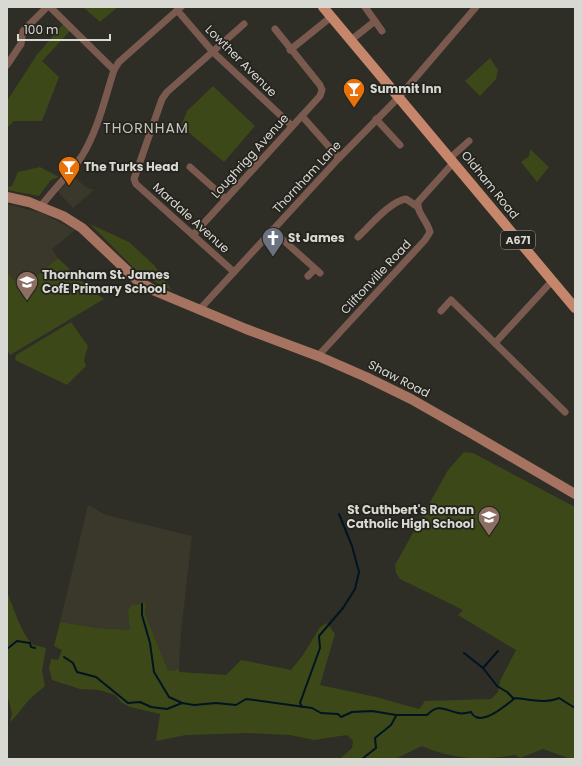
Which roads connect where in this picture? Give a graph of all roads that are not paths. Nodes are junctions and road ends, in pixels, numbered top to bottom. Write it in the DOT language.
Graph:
graph roads {
  1 [pos="48,7"];
  2 [pos="323,7"];
  3 [pos="365,7"];
  4 [pos="476,7"];
  5 [pos="179,9"];
  6 [pos="331,17"];
  7 [pos="375,22"];
  8 [pos="244,24"];
  9 [pos="274,29"];
  10 [pos="382,31"];
  11 [pos="351,40"];
  12 [pos="290,50"];
  13 [pos="213,52"];
  14 [pos="7,65"];
  15 [pos="114,70"];
  16 [pos="399,97"];
  17 [pos="302,116"];
  18 [pos="376,119"];
  19 [pos="292,126"];
  20 [pos="469,141"];
  21 [pos="400,146"];
  22 [pos="339,158"];
  23 [pos="452,160"];
  24 [pos="190,167"];
  25 [pos="7,197"];
  26 [pos="226,199"];
  27 [pos="41,206"];
  28 [pos="418,207"];
  29 [pos="272,230"];
  30 [pos="193,236"];
  31 [pos="358,237"];
  32 [pos="234,272"];
  33 [pos="308,276"];
  34 [pos="552,281"];
  35 [pos="575,308"];
  36 [pos="200,309"];
  37 [pos="440,312"];
  38 [pos="495,343"];
  39 [pos="318,356"];
  40 [pos="565,412"];
  41 [pos="575,494"];
  1 -- 14 [label="street"];
  1 -- 15 [label="street"];
  2 -- 6 [label="main road, A671"];
  3 -- 7 [label="street"];
  4 -- 16 [label="street, Thornham Lane"];
  5 -- 13 [label="street, Lowther Avenue"];
  5 -- 15 [label="street"];
  6 -- 11 [label="main road, A671"];
  6 -- 12 [label="street"];
  7 -- 10 [label="street"];
  7 -- 11 [label="street"];
  8 -- 13 [label="street"];
  9 -- 12 [label="street"];
  11 -- 16 [label="main road, A671"];
  12 -- 17 [label="street, Loughrigg Avenue"];
  13 -- 19 [label="street, Lowther Avenue"];
  13 -- 30 [label="street, Mardale Avenue"];
  15 -- 27 [label="street"];
  16 -- 18 [label="street, Thornham Lane"];
  16 -- 23 [label="main road, Oldham Road / A671"];
  17 -- 19 [label="street, Loughrigg Avenue"];
  17 -- 22 [label="street"];
  18 -- 21 [label="street"];
  18 -- 22 [label="street, Thornham Lane"];
  19 -- 26 [label="street, Loughrigg Avenue"];
  20 -- 23 [label="street"];
  22 -- 29 [label="street, Thornham Lane"];
  23 -- 28 [label="street"];
  23 -- 34 [label="main road, Oldham Road / A671"];
  24 -- 26 [label="street"];
  25 -- 27 [label="street, Shaw Road"];
  26 -- 30 [label="street, Loughrigg Avenue"];
  27 -- 36 [label="street, Shaw Road"];
  28 -- 31 [label="street"];
  28 -- 39 [label="street, Cliftonville Road"];
  29 -- 32 [label="street, Thornham Lane"];
  29 -- 33 [label="street"];
  30 -- 32 [label="street, Mardale Avenue"];
  32 -- 36 [label="street, Thornham Lane"];
  34 -- 35 [label="main road, Oldham Road / A671"];
  34 -- 38 [label="street"];
  36 -- 39 [label="street, Shaw Road"];
  37 -- 38 [label="street"];
  38 -- 40 [label="street"];
  39 -- 41 [label="street, Shaw Road"];
}
